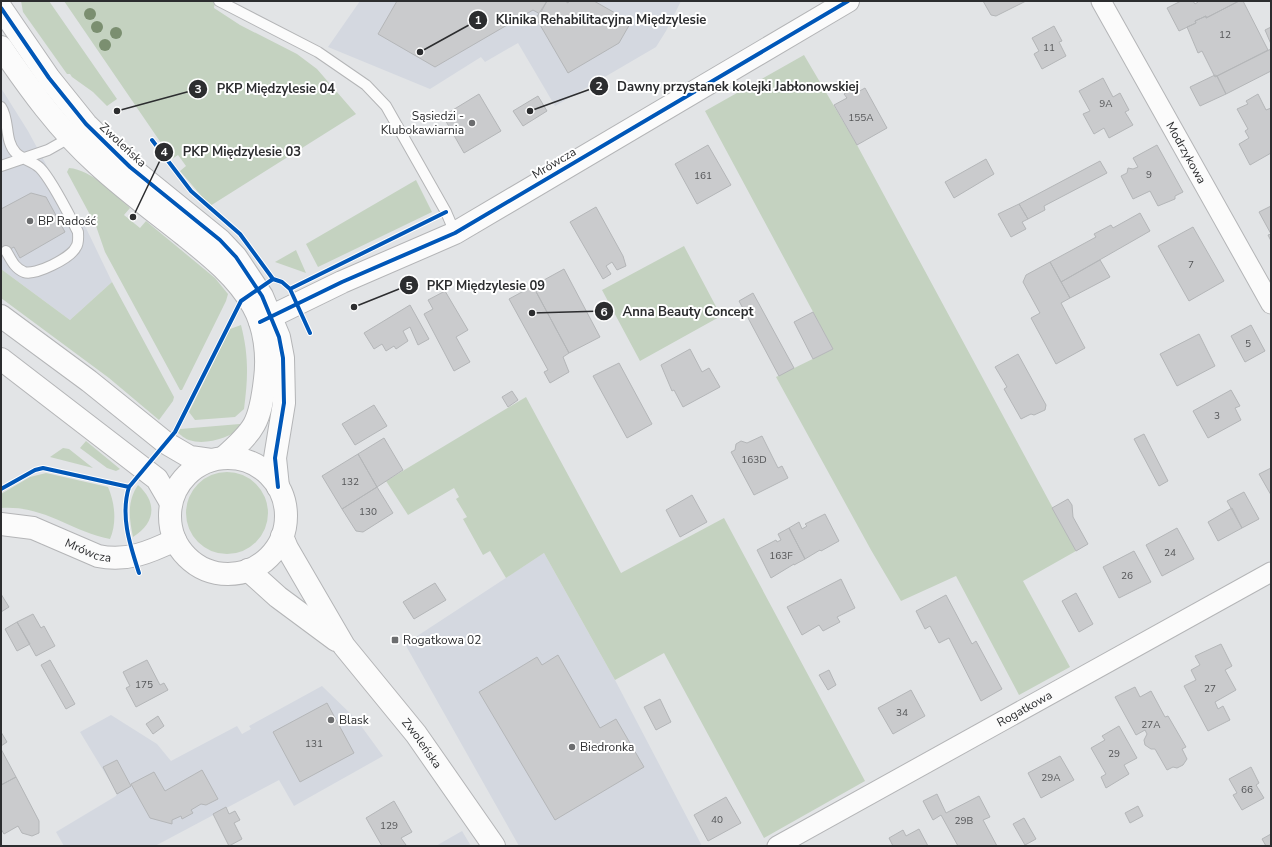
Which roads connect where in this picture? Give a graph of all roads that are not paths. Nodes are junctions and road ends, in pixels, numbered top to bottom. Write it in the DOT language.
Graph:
graph roads {
  1 [pos="219,1"];
  2 [pos="848,1"];
  3 [pos="1101,1"];
  4 [pos="1,8"];
  5 [pos="1,47"];
  6 [pos="1,106"];
  7 [pos="78,131"];
  8 [pos="25,159"];
  9 [pos="1,166"];
  10 [pos="455,233"];
  11 [pos="6,251"];
  12 [pos="1271,304"];
  13 [pos="1,316"];
  14 [pos="266,320"];
  15 [pos="1,359"];
  16 [pos="217,459"];
  17 [pos="278,487"];
  18 [pos="171,503"];
  19 [pos="1,524"];
  20 [pos="282,536"];
  21 [pos="176,540"];
  22 [pos="248,570"];
  23 [pos="1271,572"];
  24 [pos="344,646"];
  25 [pos="494,846"];
  26 [pos="777,846"];
  1 -- 10 [label="lane"];
  2 -- 10 [label="street, Mrówcza"];
  3 -- 12 [label="street, Modrzykowa"];
  4 -- 7 [label="street, Zwoleńska"];
  5 -- 7 [label="street, Zwoleńska"];
  6 -- 8 [label="lane"];
  7 -- 8 [label="lane"];
  7 -- 14 [label="street, Zwoleńska"];
  8 -- 9 [label="lane"];
  8 -- 11 [label="lane"];
  10 -- 14 [label="street, Mrówcza"];
  13 -- 16 [label="street"];
  14 -- 16 [label="street, Zwoleńska"];
  14 -- 17 [label="street, Zwoleńska"];
  15 -- 18 [label="street"];
  16 -- 17 [label="street"];
  16 -- 18 [label="street"];
  17 -- 20 [label="street"];
  18 -- 21 [label="street"];
  19 -- 21 [label="street, Mrówcza"];
  20 -- 22 [label="street"];
  20 -- 24 [label="street, Zwoleńska"];
  21 -- 22 [label="street"];
  22 -- 24 [label="street, Zwoleńska"];
  23 -- 26 [label="street, Rogatkowa"];
  24 -- 25 [label="street, Zwoleńska"];
}
